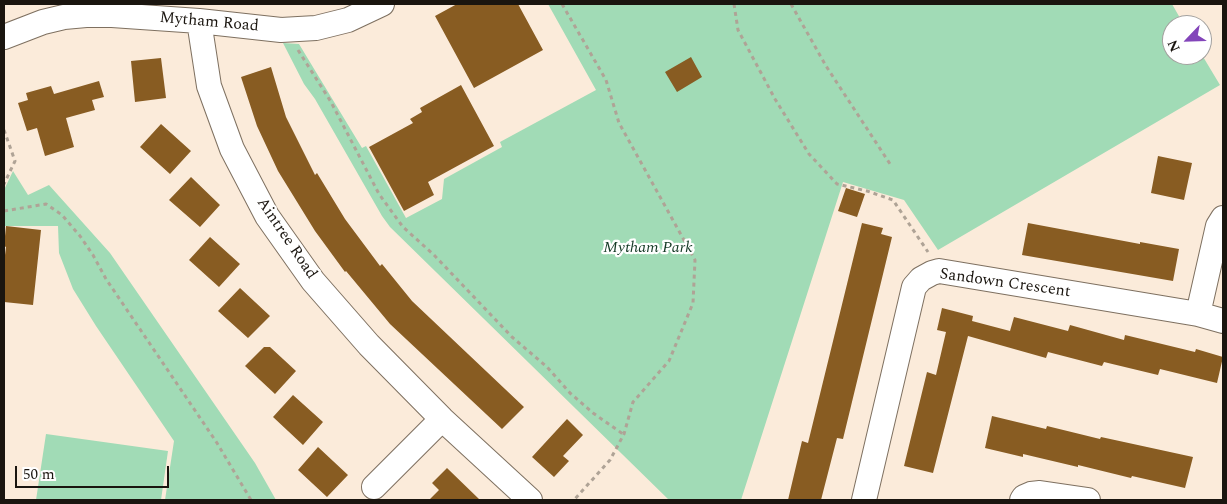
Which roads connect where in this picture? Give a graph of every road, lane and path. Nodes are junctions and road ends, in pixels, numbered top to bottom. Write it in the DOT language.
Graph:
graph roads {
  1 [pos="382,4"];
  2 [pos="562,4"];
  3 [pos="734,4"];
  4 [pos="790,4"];
  5 [pos="199,21"];
  6 [pos="290,29"];
  7 [pos="4,37"];
  8 [pos="4,130"];
  9 [pos="892,168"];
  10 [pos="4,184"];
  11 [pos="4,211"];
  12 [pos="1223,218"];
  13 [pos="932,273"];
  14 [pos="1198,314"];
  15 [pos="1223,321"];
  16 [pos="442,419"];
  17 [pos="624,434"];
  18 [pos="374,487"];
  19 [pos="1017,497"];
  20 [pos="251,500"];
  21 [pos="530,500"];
  22 [pos="574,500"];
  23 [pos="864,500"];
  24 [pos="1088,500"];
  1 -- 6 [label="street, Mytham Road"];
  2 -- 17 [label="path"];
  3 -- 13 [label="path"];
  4 -- 9 [label="path"];
  5 -- 6 [label="street, Mytham Road"];
  5 -- 7 [label="street, Mytham Road"];
  5 -- 16 [label="street, Aintree Road"];
  6 -- 17 [label="path"];
  8 -- 10 [label="path"];
  11 -- 20 [label="path"];
  12 -- 14 [label="street"];
  13 -- 14 [label="street, Sandown Crescent"];
  13 -- 23 [label="street, Sandown Crescent"];
  14 -- 15 [label="street, Sandown Crescent"];
  16 -- 18 [label="street"];
  16 -- 21 [label="street, Aintree Road"];
  17 -- 22 [label="path"];
  19 -- 24 [label="street"];
}
